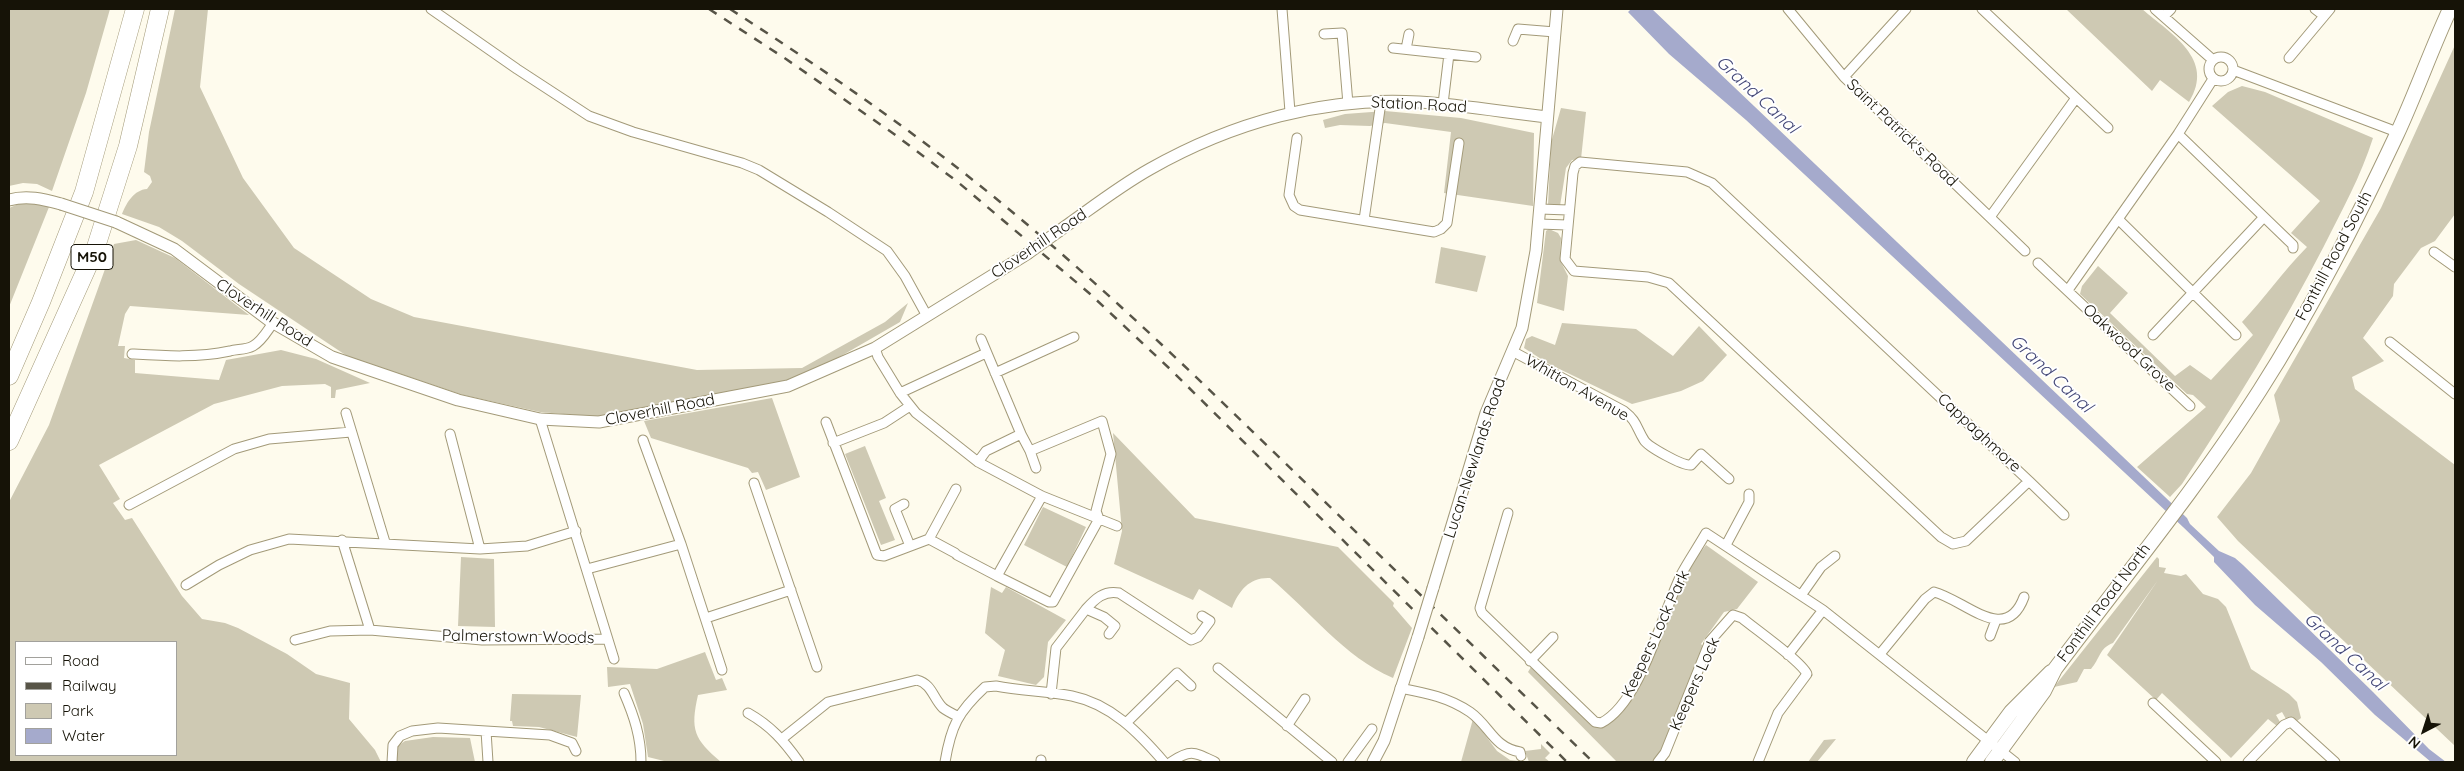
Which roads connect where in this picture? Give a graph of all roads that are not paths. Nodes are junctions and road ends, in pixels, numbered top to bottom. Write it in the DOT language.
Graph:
graph roads {
  1 [pos="135,9"];
  2 [pos="160,9"];
  3 [pos="431,9"];
  4 [pos="1282,9"];
  5 [pos="1557,9"];
  6 [pos="1788,9"];
  7 [pos="1906,9"];
  8 [pos="1982,9"];
  9 [pos="2155,9"];
  10 [pos="2171,9"];
  11 [pos="2315,9"];
  12 [pos="2330,9"];
  13 [pos="2441,9"];
  14 [pos="2450,9"];
  15 [pos="2455,15"];
  16 [pos="2164,16"];
  17 [pos="2324,16"];
  18 [pos="2443,24"];
  19 [pos="1555,32"];
  20 [pos="1324,34"];
  21 [pos="1409,34"];
  22 [pos="1513,41"];
  23 [pos="1393,48"];
  24 [pos="1406,49"];
  25 [pos="1449,54"];
  26 [pos="1476,57"];
  27 [pos="2289,58"];
  28 [pos="2213,60"];
  29 [pos="2233,70"];
  30 [pos="2424,70"];
  31 [pos="1844,77"];
  32 [pos="2213,79"];
  33 [pos="2076,98"];
  34 [pos="1381,102"];
  35 [pos="1348,104"];
  36 [pos="1443,104"];
  37 [pos="1290,112"];
  38 [pos="1547,116"];
  39 [pos="2108,128"];
  40 [pos="2397,132"];
  41 [pos="2178,134"];
  42 [pos="1297,138"];
  43 [pos="1460,143"];
  44 [pos="9,200"];
  45 [pos="1540,209"];
  46 [pos="1568,210"];
  47 [pos="2264,216"];
  48 [pos="1990,217"];
  49 [pos="2118,219"];
  50 [pos="1364,220"];
  51 [pos="1539,224"];
  52 [pos="1567,225"];
  53 [pos="2293,248"];
  54 [pos="2025,251"];
  55 [pos="2434,252"];
  56 [pos="2038,263"];
  57 [pos="2455,267"];
  58 [pos="2068,290"];
  59 [pos="2194,293"];
  60 [pos="927,316"];
  61 [pos="273,323"];
  62 [pos="2152,335"];
  63 [pos="2236,335"];
  64 [pos="1074,337"];
  65 [pos="980,339"];
  66 [pos="2390,342"];
  67 [pos="875,348"];
  68 [pos="1512,351"];
  69 [pos="986,353"];
  70 [pos="132,354"];
  71 [pos="995,373"];
  72 [pos="9,376"];
  73 [pos="900,393"];
  74 [pos="2455,394"];
  75 [pos="910,406"];
  76 [pos="2190,406"];
  77 [pos="346,413"];
  78 [pos="540,419"];
  79 [pos="826,422"];
  80 [pos="352,432"];
  81 [pos="450,434"];
  82 [pos="1021,434"];
  83 [pos="643,440"];
  84 [pos="9,441"];
  85 [pos="834,443"];
  86 [pos="1030,451"];
  87 [pos="978,462"];
  88 [pos="1036,468"];
  89 [pos="1729,479"];
  90 [pos="2029,481"];
  91 [pos="754,483"];
  92 [pos="956,489"];
  93 [pos="1749,494"];
  94 [pos="1042,496"];
  95 [pos="904,504"];
  96 [pos="129,505"];
  97 [pos="1508,513"];
  98 [pos="2064,515"];
  99 [pos="1100,519"];
  100 [pos="1117,526"];
  101 [pos="576,532"];
  102 [pos="2153,538"];
  103 [pos="929,539"];
  104 [pos="342,540"];
  105 [pos="385,542"];
  106 [pos="681,544"];
  107 [pos="1726,545"];
  108 [pos="910,546"];
  109 [pos="480,549"];
  110 [pos="1835,556"];
  111 [pos="587,569"];
  112 [pos="997,576"];
  113 [pos="186,585"];
  114 [pos="791,590"];
  115 [pos="1802,594"];
  116 [pos="2024,597"];
  117 [pos="1086,609"];
  118 [pos="1823,610"];
  119 [pos="1202,616"];
  120 [pos="706,618"];
  121 [pos="1996,620"];
  122 [pos="370,630"];
  123 [pos="1109,634"];
  124 [pos="1990,636"];
  125 [pos="1554,638"];
  126 [pos="606,639"];
  127 [pos="295,640"];
  128 [pos="1788,654"];
  129 [pos="1880,654"];
  130 [pos="614,659"];
  131 [pos="1530,661"];
  132 [pos="817,667"];
  133 [pos="1218,668"];
  134 [pos="2055,669"];
  135 [pos="722,670"];
  136 [pos="1191,686"];
  137 [pos="1400,688"];
  138 [pos="624,693"];
  139 [pos="1051,694"];
  140 [pos="1305,699"];
  141 [pos="2153,703"];
  142 [pos="748,712"];
  143 [pos="958,716"];
  144 [pos="1126,723"];
  145 [pos="1287,726"];
  146 [pos="1372,729"];
  147 [pos="486,731"];
  148 [pos="782,738"];
  149 [pos="1989,741"];
  150 [pos="576,751"];
  151 [pos="1521,756"];
  152 [pos="1997,756"];
  153 [pos="392,762"];
  154 [pos="488,762"];
  155 [pos="641,762"];
  156 [pos="799,762"];
  157 [pos="945,762"];
  158 [pos="1164,762"];
  159 [pos="1171,762"];
  160 [pos="1216,762"];
  161 [pos="1332,762"];
  162 [pos="1348,762"];
  163 [pos="1373,762"];
  164 [pos="1658,762"];
  165 [pos="1758,762"];
  166 [pos="1974,762"];
  167 [pos="2015,762"];
  168 [pos="2216,762"];
  169 [pos="2248,762"];
  170 [pos="2335,762"];
  1 -- 72 [label="highway, M50"];
  2 -- 84 [label="highway, M50"];
  3 -- 60 [label="street"];
  4 -- 37 [label="street"];
  5 -- 19 [label="street, Lucan-Newlands Road"];
  6 -- 31 [label="street, Saint Patrick's Road"];
  7 -- 31 [label="street"];
  8 -- 33 [label="street"];
  9 -- 16 [label="street"];
  10 -- 16 [label="street"];
  11 -- 17 [label="street"];
  12 -- 17 [label="street"];
  13 -- 30 [label="main road"];
  14 -- 18 [label="main road, Fonthill Road South"];
  15 -- 18 [label="main road"];
  16 -- 28 [label="street"];
  17 -- 27 [label="street"];
  18 -- 30 [label="main road, Fonthill Road South"];
  19 -- 22 [label="street"];
  19 -- 38 [label="street, Lucan-Newlands Road"];
  20 -- 35 [label="street"];
  21 -- 24 [label="street"];
  23 -- 24 [label="street"];
  24 -- 25 [label="street"];
  25 -- 26 [label="street"];
  25 -- 36 [label="street"];
  28 -- 29 [label="street"];
  28 -- 32 [label="street"];
  29 -- 32 [label="street"];
  29 -- 40 [label="street"];
  30 -- 40 [label="main road, Fonthill Road South"];
  31 -- 48 [label="street, Saint Patrick's Road"];
  32 -- 41 [label="street, Oakwood Grove"];
  33 -- 39 [label="street"];
  33 -- 48 [label="street"];
  34 -- 35 [label="street, Station Road"];
  34 -- 36 [label="street, Station Road"];
  34 -- 50 [label="street"];
  35 -- 37 [label="street, Station Road"];
  36 -- 38 [label="street, Station Road"];
  37 -- 60 [label="street, Cloverhill Road, bridge"];
  38 -- 45 [label="street, Lucan-Newlands Road"];
  40 -- 102 [label="main road, Fonthill Road South"];
  41 -- 47 [label="street"];
  41 -- 49 [label="street, Oakwood Grove"];
  42 -- 50 [label="street"];
  43 -- 50 [label="street"];
  44 -- 61 [label="street, Cloverhill Road, bridge"];
  45 -- 46 [label="street"];
  45 -- 51 [label="street, Lucan-Newlands Road"];
  46 -- 52 [label="street, Cappaghmore"];
  46 -- 90 [label="street, Cappaghmore"];
  47 -- 53 [label="street"];
  47 -- 59 [label="street, Oakwood Grove"];
  48 -- 54 [label="street, Saint Patrick's Road"];
  49 -- 58 [label="street, Oakwood Grove"];
  49 -- 59 [label="street"];
  51 -- 52 [label="street"];
  51 -- 68 [label="street, Lucan-Newlands Road"];
  52 -- 90 [label="street, Cappaghmore"];
  55 -- 57 [label="street"];
  56 -- 58 [label="street, Oakwood Grove"];
  58 -- 76 [label="street, Oakwood Grove"];
  59 -- 62 [label="street, Oakwood Grove"];
  59 -- 63 [label="street"];
  60 -- 67 [label="street, Cloverhill Road"];
  61 -- 70 [label="street"];
  61 -- 78 [label="street, Cloverhill Road"];
  64 -- 71 [label="street"];
  65 -- 69 [label="street"];
  66 -- 74 [label="street"];
  67 -- 73 [label="street"];
  67 -- 78 [label="street, Cloverhill Road"];
  68 -- 89 [label="street, Whitton Avenue"];
  68 -- 137 [label="street, Lucan-Newlands Road, bridge"];
  69 -- 71 [label="street"];
  69 -- 73 [label="street"];
  71 -- 82 [label="street"];
  73 -- 75 [label="street"];
  75 -- 85 [label="street"];
  75 -- 87 [label="street"];
  77 -- 80 [label="street"];
  78 -- 101 [label="street, Palmerstown Woods"];
  79 -- 85 [label="street"];
  80 -- 96 [label="street"];
  80 -- 105 [label="street"];
  81 -- 109 [label="street"];
  82 -- 86 [label="street"];
  82 -- 87 [label="street"];
  83 -- 106 [label="street"];
  85 -- 108 [label="street"];
  86 -- 88 [label="street"];
  86 -- 99 [label="street"];
  87 -- 94 [label="street"];
  90 -- 98 [label="street"];
  91 -- 114 [label="street"];
  92 -- 103 [label="street"];
  93 -- 107 [label="street"];
  94 -- 99 [label="street"];
  94 -- 112 [label="street"];
  95 -- 108 [label="street"];
  97 -- 131 [label="street, Keepers Lock Park"];
  99 -- 100 [label="street"];
  99 -- 112 [label="street"];
  101 -- 109 [label="street"];
  101 -- 111 [label="street, Palmerstown Woods"];
  102 -- 134 [label="main road, Fonthill Road North"];
  103 -- 108 [label="street"];
  103 -- 112 [label="street"];
  104 -- 105 [label="street"];
  104 -- 113 [label="street"];
  104 -- 122 [label="street"];
  105 -- 109 [label="street"];
  106 -- 111 [label="street"];
  106 -- 120 [label="street"];
  107 -- 115 [label="street"];
  107 -- 131 [label="street, Keepers Lock Park"];
  110 -- 115 [label="street"];
  111 -- 126 [label="street, Palmerstown Woods"];
  114 -- 120 [label="street"];
  114 -- 132 [label="street"];
  115 -- 118 [label="street"];
  116 -- 121 [label="street"];
  117 -- 119 [label="street"];
  117 -- 123 [label="street"];
  117 -- 139 [label="street"];
  118 -- 128 [label="street"];
  118 -- 129 [label="street"];
  120 -- 135 [label="street"];
  121 -- 124 [label="street"];
  121 -- 129 [label="street"];
  122 -- 126 [label="street, Palmerstown Woods"];
  122 -- 127 [label="street, Palmerstown Woods"];
  125 -- 131 [label="street"];
  126 -- 130 [label="street, Palmerstown Woods"];
  128 -- 164 [label="street, Keepers Lock"];
  128 -- 165 [label="street, Keepers Lock"];
  129 -- 149 [label="street"];
  133 -- 145 [label="street"];
  134 -- 149 [label="main road, Fonthill Road North"];
  134 -- 152 [label="main road, Fonthill Road North"];
  136 -- 144 [label="street"];
  137 -- 151 [label="street"];
  137 -- 163 [label="street, Lucan-Newlands Road"];
  138 -- 155 [label="street"];
  139 -- 143 [label="street"];
  139 -- 144 [label="street"];
  140 -- 145 [label="street"];
  141 -- 168 [label="street"];
  142 -- 148 [label="street"];
  143 -- 148 [label="street"];
  143 -- 157 [label="street"];
  144 -- 158 [label="street"];
  145 -- 161 [label="street"];
  146 -- 162 [label="street"];
  147 -- 150 [label="street"];
  147 -- 153 [label="street"];
  147 -- 154 [label="street"];
  148 -- 156 [label="street"];
  149 -- 152 [label="street"];
  149 -- 166 [label="main road, Fonthill Road North"];
  152 -- 167 [label="street"];
  159 -- 160 [label="street"];
  169 -- 170 [label="street"];
}
